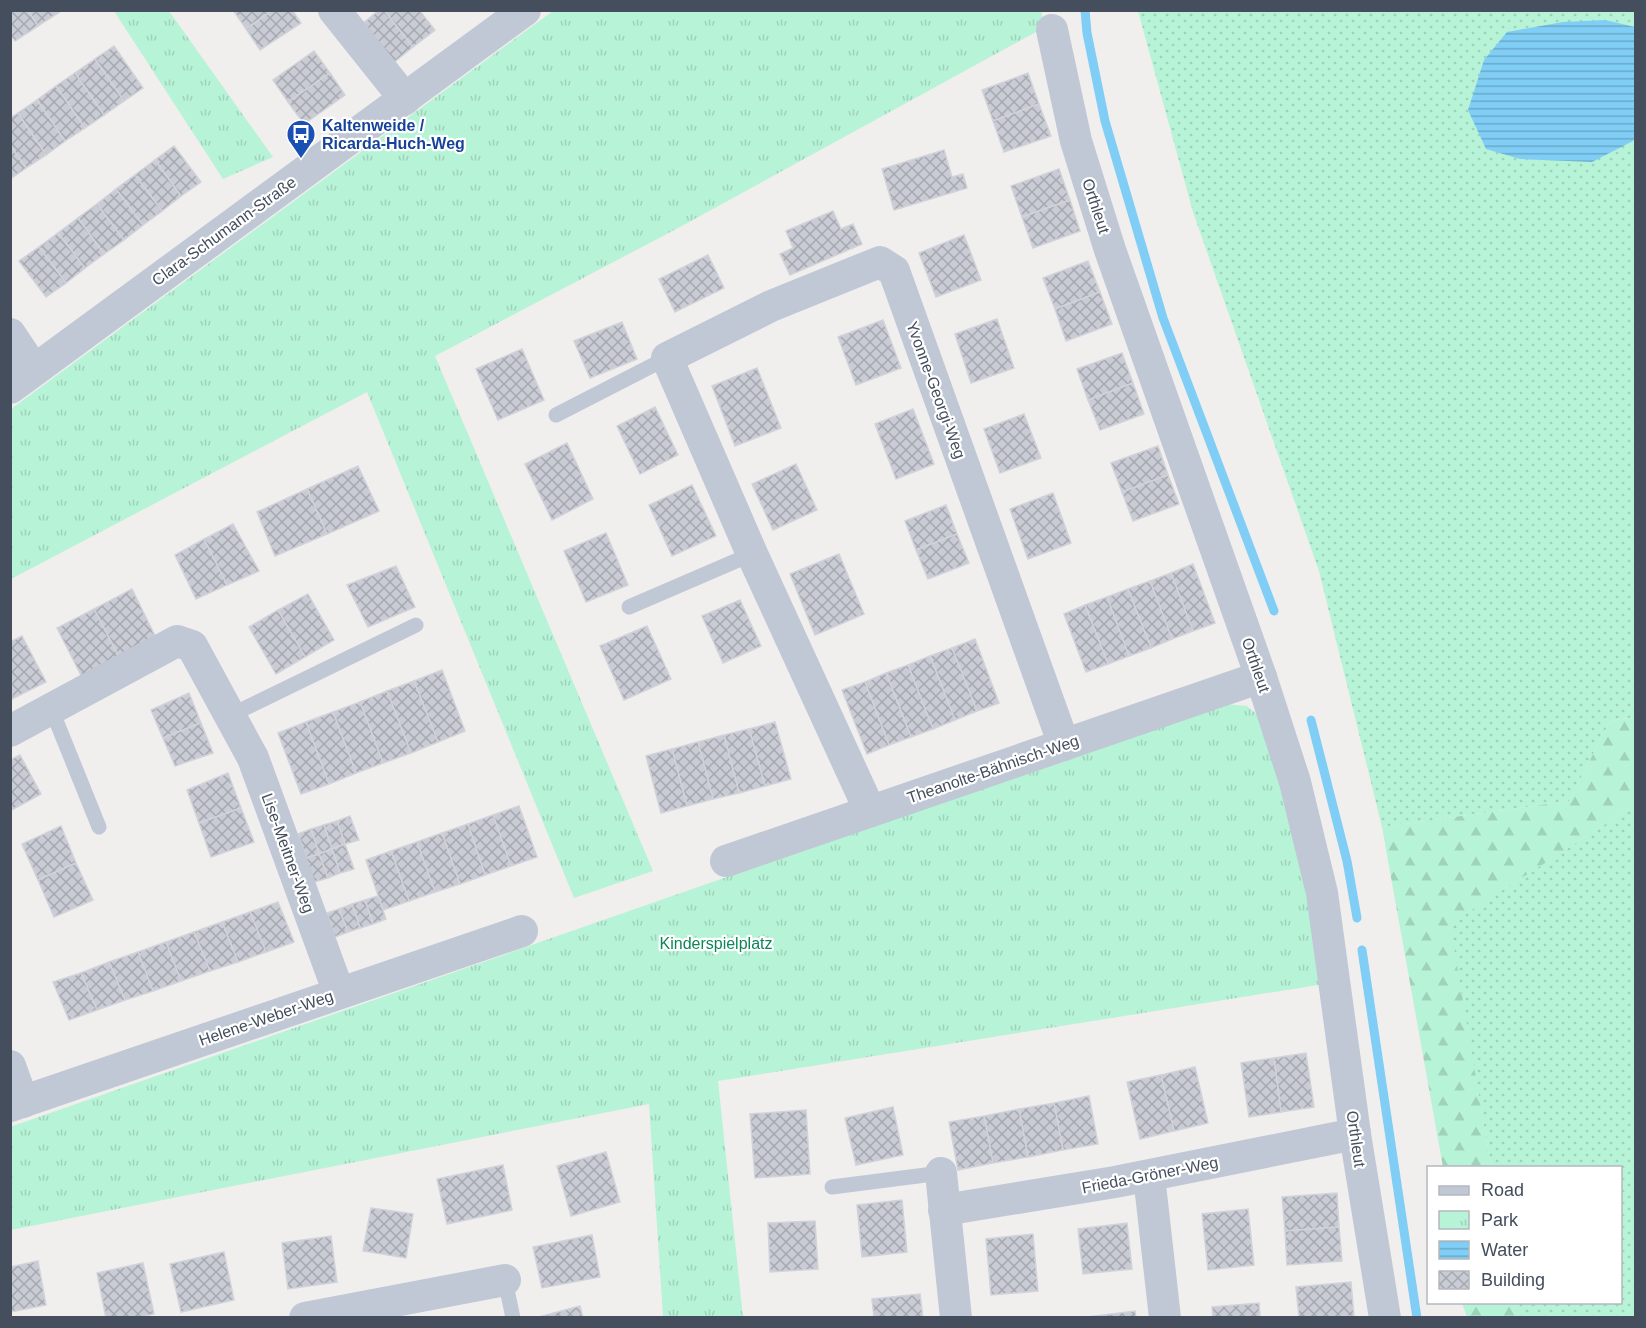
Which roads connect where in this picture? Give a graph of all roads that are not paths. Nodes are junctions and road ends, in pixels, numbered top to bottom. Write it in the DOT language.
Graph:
graph roads {
  1 [pos="334,10"];
  2 [pos="525,10"];
  3 [pos="1052,30"];
  4 [pos="405,99"];
  5 [pos="10,333"];
  6 [pos="667,358"];
  7 [pos="22,379"];
  8 [pos="556,415"];
  9 [pos="752,554"];
  10 [pos="629,607"];
  11 [pos="416,625"];
  12 [pos="1261,677"];
  13 [pos="51,708"];
  14 [pos="231,715"];
  15 [pos="10,730"];
  16 [pos="1064,745"];
  17 [pos="870,811"];
  18 [pos="99,827"];
  19 [pos="726,861"];
  20 [pos="522,931"];
  21 [pos="339,993"];
  22 [pos="10,1066"];
  23 [pos="17,1104"];
  24 [pos="1355,1134"];
  25 [pos="941,1173"];
  26 [pos="1149,1176"];
  27 [pos="832,1187"];
  28 [pos="944,1210"];
  29 [pos="505,1280"];
  30 [pos="305,1317"];
  31 [pos="513,1317"];
  32 [pos="956,1317"];
  33 [pos="1165,1317"];
  34 [pos="1385,1317"];
  1 -- 4 [label="street"];
  2 -- 4 [label="street, Clara-Schumann-Straße"];
  3 -- 12 [label="street, Orthleut"];
  4 -- 7 [label="street, Clara-Schumann-Straße"];
  5 -- 7 [label="street"];
  6 -- 8 [label="lane, Yvonne-Georgi-Weg"];
  6 -- 9 [label="street"];
  6 -- 16 [label="street, Yvonne-Georgi-Weg"];
  9 -- 10 [label="lane"];
  9 -- 17 [label="street"];
  11 -- 14 [label="lane"];
  12 -- 16 [label="street, Theanolte-Bähnisch-Weg"];
  12 -- 24 [label="street, Orthleut"];
  13 -- 14 [label="street, Lise-Meitner-Weg"];
  13 -- 15 [label="street, Lise-Meitner-Weg"];
  13 -- 18 [label="lane"];
  14 -- 21 [label="street, Lise-Meitner-Weg"];
  16 -- 17 [label="street, Theanolte-Bähnisch-Weg"];
  17 -- 19 [label="street, Theanolte-Bähnisch-Weg"];
  20 -- 21 [label="street, Helene-Weber-Weg"];
  21 -- 23 [label="street, Helene-Weber-Weg"];
  22 -- 23 [label="street"];
  24 -- 26 [label="street, Frieda-Gröner-Weg"];
  24 -- 34 [label="street, Orthleut"];
  25 -- 27 [label="lane"];
  25 -- 28 [label="street"];
  26 -- 28 [label="street, Frieda-Gröner-Weg"];
  26 -- 33 [label="street"];
  28 -- 32 [label="street"];
  29 -- 30 [label="street"];
  29 -- 31 [label="lane"];
}
